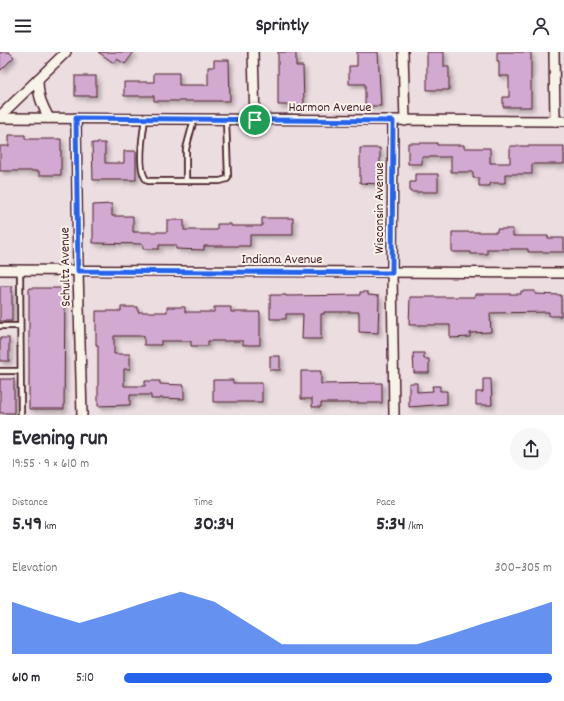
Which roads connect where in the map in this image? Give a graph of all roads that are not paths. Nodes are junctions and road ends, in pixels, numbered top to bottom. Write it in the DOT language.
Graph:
graph roads {
  1 [pos="66,52"];
  2 [pos="253,52"];
  3 [pos="403,52"];
  4 [pos="554,52"];
  5 [pos="38,79"];
  6 [pos="0,117"];
  7 [pos="50,118"];
  8 [pos="76,118"];
  9 [pos="145,119"];
  10 [pos="194,119"];
  11 [pos="226,120"];
  12 [pos="255,120"];
  13 [pos="393,121"];
  14 [pos="405,121"];
  15 [pos="560,121"];
  16 [pos="186,181"];
  17 [pos="0,270"];
  18 [pos="20,270"];
  19 [pos="78,271"];
  20 [pos="392,273"];
  21 [pos="564,273"];
  22 [pos="0,326"];
  23 [pos="20,326"];
  24 [pos="0,371"];
  25 [pos="20,371"];
  26 [pos="21,415"];
  27 [pos="82,415"];
  28 [pos="394,415"];
  1 -- 5 [label="street"];
  2 -- 12 [label="street"];
  3 -- 14 [label="street"];
  4 -- 15 [label="street"];
  5 -- 6 [label="street"];
  5 -- 7 [label="street"];
  6 -- 7 [label="street, Harmon Avenue"];
  7 -- 8 [label="street, Harmon Avenue"];
  8 -- 9 [label="street, Harmon Avenue"];
  8 -- 19 [label="street, Schultz Avenue"];
  9 -- 10 [label="street, Harmon Avenue"];
  9 -- 16 [label="lane"];
  10 -- 11 [label="street, Harmon Avenue"];
  10 -- 16 [label="lane"];
  11 -- 12 [label="street, Harmon Avenue"];
  11 -- 16 [label="lane"];
  12 -- 13 [label="street, Harmon Avenue"];
  13 -- 14 [label="street, Harmon Avenue"];
  13 -- 20 [label="street, Wisconsin Avenue"];
  14 -- 15 [label="street, Harmon Avenue"];
  17 -- 18 [label="street, Indiana Avenue"];
  18 -- 19 [label="street, Indiana Avenue"];
  18 -- 23 [label="lane"];
  19 -- 20 [label="street, Indiana Avenue"];
  19 -- 27 [label="street, Schultz Avenue"];
  20 -- 21 [label="street, Indiana Avenue"];
  20 -- 28 [label="street, Wisconsin Avenue"];
  22 -- 23 [label="lane"];
  23 -- 25 [label="lane"];
  24 -- 25 [label="lane"];
  25 -- 26 [label="lane"];
}
